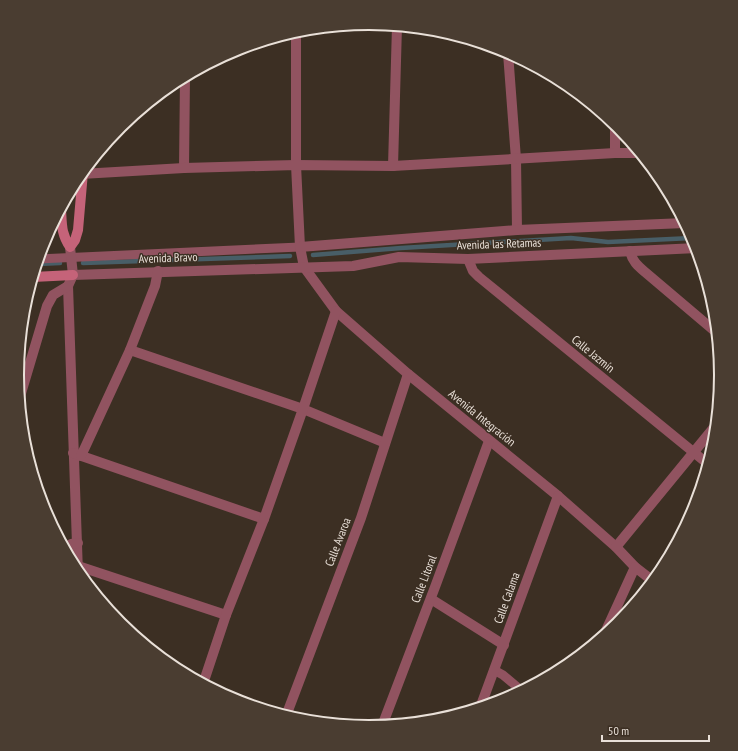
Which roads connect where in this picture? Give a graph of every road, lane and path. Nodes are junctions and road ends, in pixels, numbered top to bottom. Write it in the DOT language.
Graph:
graph roads {
  1 [pos="397,31"];
  2 [pos="296,38"];
  3 [pos="509,60"];
  4 [pos="185,84"];
  5 [pos="615,134"];
  6 [pos="633,153"];
  7 [pos="615,154"];
  8 [pos="516,159"];
  9 [pos="296,165"];
  10 [pos="393,166"];
  11 [pos="184,168"];
  12 [pos="89,174"];
  13 [pos="81,185"];
  14 [pos="61,220"];
  15 [pos="679,224"];
  16 [pos="517,230"];
  17 [pos="300,247"];
  18 [pos="690,248"];
  19 [pos="630,251"];
  20 [pos="70,252"];
  21 [pos="45,257"];
  22 [pos="468,259"];
  23 [pos="304,267"];
  24 [pos="158,271"];
  25 [pos="72,274"];
  26 [pos="39,277"];
  27 [pos="68,286"];
  28 [pos="336,311"];
  29 [pos="711,328"];
  30 [pos="130,350"];
  31 [pos="408,374"];
  32 [pos="24,382"];
  33 [pos="303,409"];
  34 [pos="709,434"];
  35 [pos="489,441"];
  36 [pos="385,443"];
  37 [pos="694,452"];
  38 [pos="77,454"];
  39 [pos="703,460"];
  40 [pos="558,496"];
  41 [pos="264,519"];
  42 [pos="78,542"];
  43 [pos="69,546"];
  44 [pos="616,547"];
  45 [pos="78,561"];
  46 [pos="635,567"];
  47 [pos="85,571"];
  48 [pos="649,578"];
  49 [pos="431,599"];
  50 [pos="226,615"];
  51 [pos="610,622"];
  52 [pos="504,646"];
  53 [pos="494,670"];
  54 [pos="205,679"];
  55 [pos="517,687"];
  56 [pos="483,701"];
  57 [pos="288,711"];
  58 [pos="384,720"];
  1 -- 10 [label="street"];
  2 -- 9 [label="street"];
  3 -- 8 [label="street"];
  4 -- 11 [label="street"];
  5 -- 7 [label="street"];
  6 -- 7 [label="street"];
  7 -- 8 [label="street"];
  8 -- 10 [label="street"];
  8 -- 16 [label="street"];
  9 -- 10 [label="street"];
  9 -- 11 [label="street"];
  9 -- 17 [label="street"];
  11 -- 12 [label="street"];
  13 -- 20 [label="street"];
  14 -- 20 [label="street"];
  15 -- 16 [label="street"];
  16 -- 17 [label="street"];
  17 -- 20 [label="lane"];
  17 -- 23 [label="street"];
  18 -- 19 [label="street, Avenida las Retamas"];
  19 -- 22 [label="street, Avenida las Retamas"];
  19 -- 29 [label="street"];
  20 -- 21 [label="lane"];
  20 -- 25 [label="street"];
  22 -- 23 [label="street, Avenida las Retamas"];
  22 -- 37 [label="street, Calle Jazmín"];
  23 -- 24 [label="street, Avenida Bravo"];
  23 -- 28 [label="street, Avenida Integración"];
  24 -- 25 [label="street, Avenida Bravo"];
  24 -- 30 [label="street"];
  25 -- 26 [label="street, Avenida Bravo"];
  25 -- 27 [label="street"];
  27 -- 32 [label="street"];
  27 -- 38 [label="street"];
  28 -- 31 [label="street, Avenida Integración"];
  28 -- 33 [label="street"];
  30 -- 33 [label="street"];
  30 -- 38 [label="street"];
  31 -- 35 [label="street, Avenida Integración"];
  31 -- 36 [label="street, Calle Avaroa"];
  33 -- 36 [label="street"];
  33 -- 41 [label="street"];
  34 -- 37 [label="street"];
  35 -- 40 [label="street, Avenida Integración"];
  35 -- 49 [label="street, Calle Litoral"];
  36 -- 57 [label="street, Calle Avaroa"];
  37 -- 39 [label="street, Calle Jazmín"];
  37 -- 44 [label="street"];
  38 -- 41 [label="street"];
  38 -- 42 [label="street"];
  40 -- 44 [label="street, Avenida Integración"];
  40 -- 52 [label="street, Calle Calama"];
  41 -- 50 [label="street"];
  42 -- 43 [label="street"];
  42 -- 45 [label="street"];
  44 -- 46 [label="street, Avenida Integración"];
  46 -- 48 [label="street, Avenida Integración"];
  46 -- 51 [label="street"];
  47 -- 50 [label="street"];
  49 -- 52 [label="street"];
  49 -- 58 [label="street, Calle Litoral"];
  50 -- 54 [label="street"];
  52 -- 53 [label="street, Calle Calama"];
  53 -- 55 [label="lane"];
  53 -- 56 [label="street, Calle Calama"];
}
